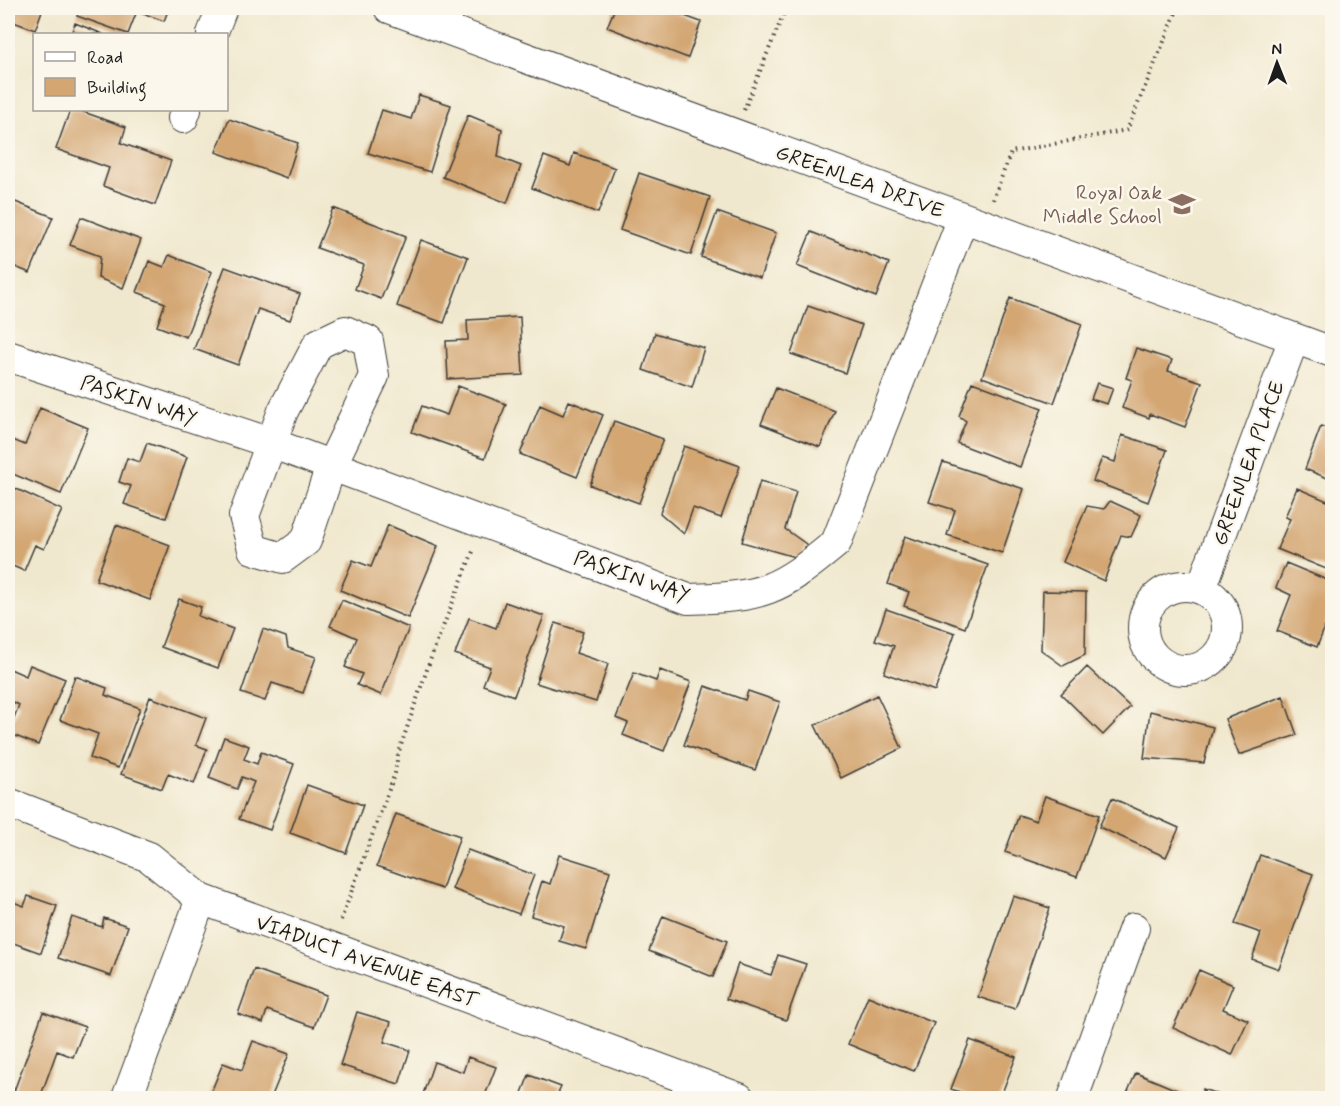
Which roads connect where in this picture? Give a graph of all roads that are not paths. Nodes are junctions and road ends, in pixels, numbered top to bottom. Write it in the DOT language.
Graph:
graph roads {
  1 [pos="222,8"];
  2 [pos="389,8"];
  3 [pos="212,33"];
  4 [pos="973,222"];
  5 [pos="1294,338"];
  6 [pos="1332,352"];
  7 [pos="8,356"];
  8 [pos="271,443"];
  9 [pos="331,466"];
  10 [pos="1201,589"];
  11 [pos="8,803"];
  12 [pos="201,899"];
  13 [pos="1134,928"];
  14 [pos="731,1097"];
  15 [pos="127,1098"];
  16 [pos="1073,1098"];
  1 -- 3 [label="street"];
  2 -- 4 [label="street, GREENLEA DRIVE"];
  4 -- 5 [label="street, GREENLEA DRIVE"];
  4 -- 9 [label="street, PASKIN WAY"];
  5 -- 6 [label="street, GREENLEA DRIVE"];
  5 -- 10 [label="street, GREENLEA PLACE"];
  7 -- 8 [label="street, PASKIN WAY"];
  8 -- 9 [label="street, PASKIN WAY"];
  8 -- 9 [label="street"];
  8 -- 9 [label="street"];
  11 -- 12 [label="street, VIADUCT AVENUE EAST"];
  12 -- 14 [label="street, VIADUCT AVENUE EAST"];
  12 -- 15 [label="street"];
  13 -- 16 [label="street"];
}
